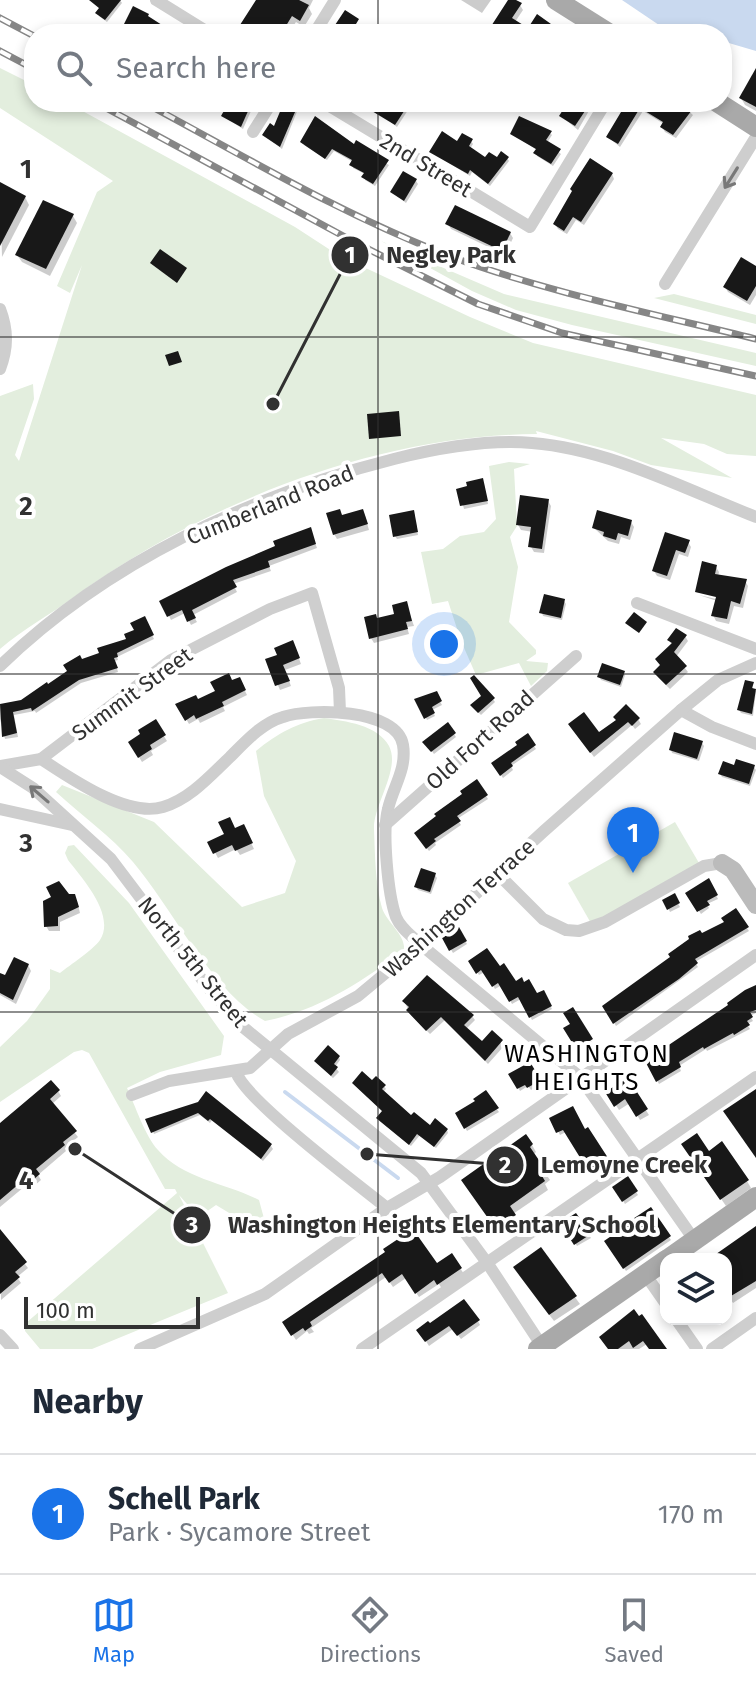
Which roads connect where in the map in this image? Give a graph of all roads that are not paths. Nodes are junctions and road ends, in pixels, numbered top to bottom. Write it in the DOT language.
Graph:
graph roads {
  1 [pos="156,0"];
  2 [pos="335,0"];
  3 [pos="556,0"];
  4 [pos="195,24"];
  5 [pos="320,24"];
  6 [pos="594,24"];
  7 [pos="266,112"];
  8 [pos="340,112"];
  9 [pos="600,112"];
  10 [pos="732,112"];
  11 [pos="756,127"];
  12 [pos="253,132"];
  13 [pos="756,137"];
  14 [pos="665,284"];
  15 [pos="0,309"];
  16 [pos="0,369"];
  17 [pos="756,517"];
  18 [pos="637,603"];
  19 [pos="756,649"];
  20 [pos="576,656"];
  21 [pos="756,663"];
  22 [pos="0,666"];
  23 [pos="681,710"];
  24 [pos="340,712"];
  25 [pos="756,744"];
  26 [pos="41,759"];
  27 [pos="0,767"];
  28 [pos="0,809"];
  29 [pos="75,825"];
  30 [pos="385,825"];
  31 [pos="722,863"];
  32 [pos="498,874"];
  33 [pos="756,905"];
  34 [pos="420,944"];
  35 [pos="756,955"];
  36 [pos="269,1050"];
  37 [pos="236,1071"];
  38 [pos="580,1077"];
  39 [pos="756,1077"];
  40 [pos="132,1095"];
  41 [pos="637,1159"];
  42 [pos="429,1182"];
  43 [pos="756,1197"];
  44 [pos="387,1208"];
  45 [pos="695,1241"];
  46 [pos="677,1253"];
  47 [pos="488,1264"];
  48 [pos="660,1264"];
  49 [pos="645,1274"];
  50 [pos="660,1295"];
  51 [pos="756,1318"];
  52 [pos="680,1325"];
  53 [pos="0,1335"];
  54 [pos="540,1347"];
  55 [pos="13,1349"];
  56 [pos="140,1349"];
  57 [pos="362,1349"];
  58 [pos="697,1349"];
  59 [pos="712,1349"];
  1 -- 4 [label="street"];
  2 -- 5 [label="street"];
  3 -- 6 [label="main road"];
  7 -- 12 [label="street"];
  8 -- 9 [label="street, 2nd Street"];
  10 -- 11 [label="main road"];
  13 -- 14 [label="street, one-way"];
  15 -- 16 [label="street"];
  17 -- 22 [label="street, Cumberland Road"];
  18 -- 19 [label="street"];
  20 -- 30 [label="street, Old Fort Road"];
  21 -- 23 [label="street, Washington Terrace"];
  23 -- 25 [label="street"];
  23 -- 32 [label="street, Washington Terrace"];
  24 -- 26 [label="street"];
  24 -- 26 [label="street, Summit Street"];
  24 -- 30 [label="street"];
  26 -- 27 [label="street"];
  29 -- 27 [label="street, North 5th Street, one-way"];
  28 -- 29 [label="street"];
  29 -- 36 [label="street, North 5th Street"];
  30 -- 34 [label="street"];
  31 -- 32 [label="street"];
  31 -- 33 [label="street"];
  32 -- 34 [label="street, Washington Terrace"];
  34 -- 36 [label="street, Washington Terrace"];
  34 -- 38 [label="street"];
  35 -- 38 [label="street"];
  36 -- 37 [label="street, Washington Terrace"];
  36 -- 42 [label="street, North 5th Street"];
  37 -- 40 [label="street, Washington Terrace"];
  37 -- 44 [label="street"];
  38 -- 41 [label="street"];
  38 -- 42 [label="street"];
  39 -- 41 [label="street"];
  41 -- 45 [label="street"];
  41 -- 47 [label="street"];
  42 -- 44 [label="street"];
  42 -- 47 [label="street, North 5th Street"];
  43 -- 45 [label="main road"];
  44 -- 56 [label="street"];
  45 -- 46 [label="main road"];
  47 -- 54 [label="street, North 5th Street"];
  47 -- 57 [label="street"];
  48 -- 49 [label="main road"];
  49 -- 50 [label="street"];
  49 -- 54 [label="main road"];
  51 -- 59 [label="street"];
  52 -- 58 [label="street"];
  53 -- 55 [label="street"];
}
